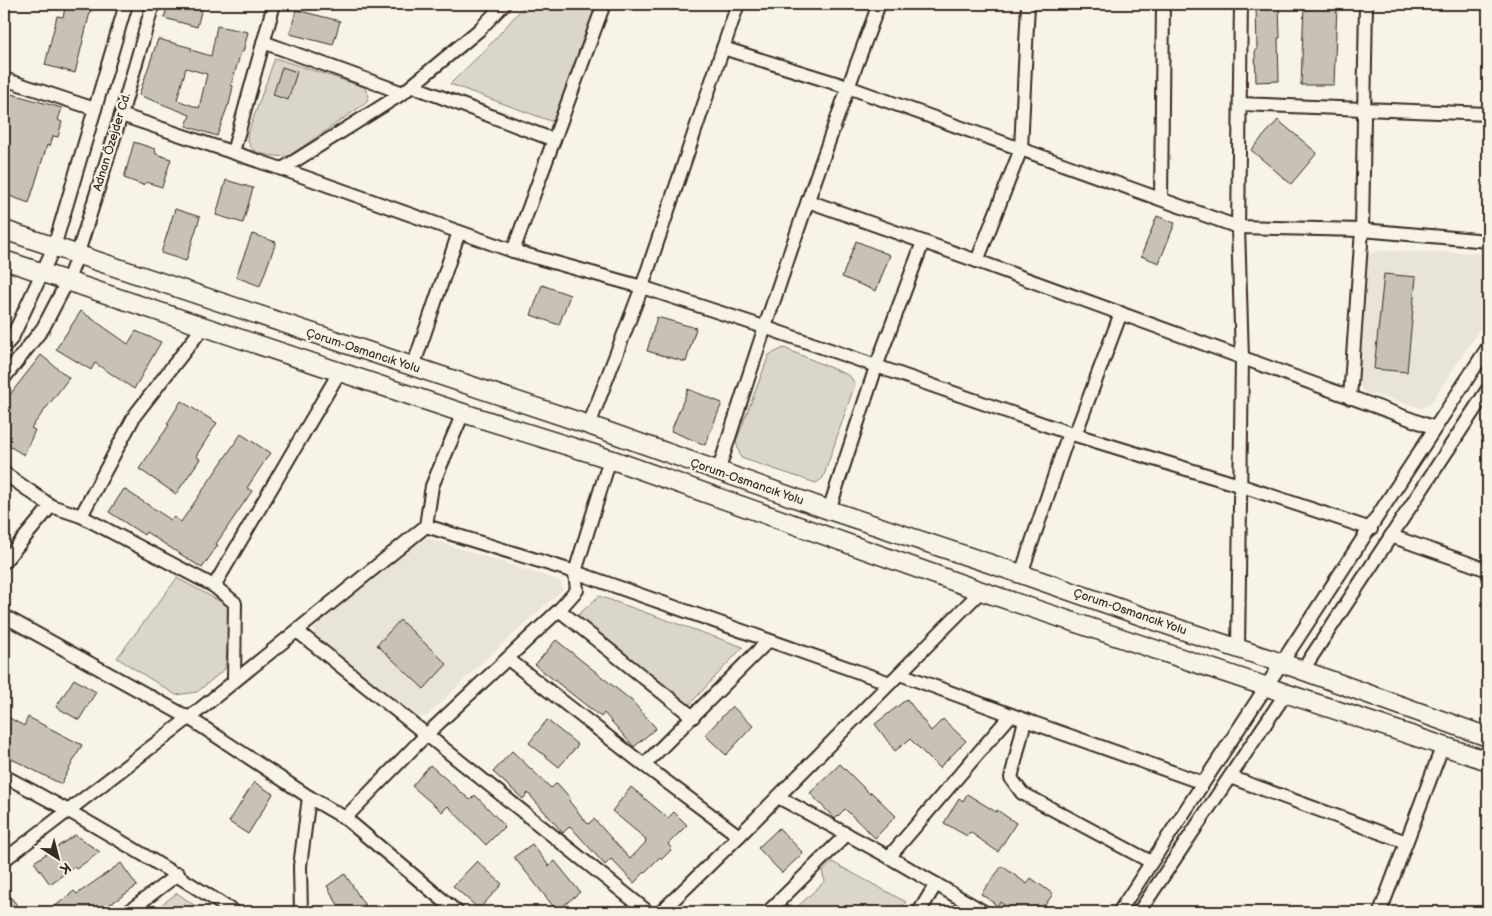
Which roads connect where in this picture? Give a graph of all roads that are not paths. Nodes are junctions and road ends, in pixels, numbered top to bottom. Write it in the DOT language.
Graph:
graph roads {
  1 [pos="126,4"];
  2 [pos="153,4"];
  3 [pos="274,4"];
  4 [pos="504,4"];
  5 [pos="604,4"];
  6 [pos="738,4"];
  7 [pos="879,4"];
  8 [pos="1028,4"];
  9 [pos="1163,4"];
  10 [pos="1241,4"];
  11 [pos="1366,4"];
  12 [pos="263,42"];
  13 [pos="723,48"];
  14 [pos="4,80"];
  15 [pos="848,87"];
  16 [pos="407,90"];
  17 [pos="1240,104"];
  18 [pos="95,109"];
  19 [pos="1365,109"];
  20 [pos="1488,114"];
  21 [pos="121,115"];
  22 [pos="554,140"];
  23 [pos="1021,149"];
  24 [pos="232,152"];
  25 [pos="282,169"];
  26 [pos="1161,199"];
  27 [pos="808,201"];
  28 [pos="1238,227"];
  29 [pos="4,230"];
  30 [pos="1362,230"];
  31 [pos="459,232"];
  32 [pos="923,242"];
  33 [pos="1488,242"];
  34 [pos="54,247"];
  35 [pos="513,251"];
  36 [pos="77,256"];
  37 [pos="4,260"];
  38 [pos="977,261"];
  39 [pos="42,272"];
  40 [pos="68,280"];
  41 [pos="642,287"];
  42 [pos="1121,313"];
  43 [pos="204,326"];
  44 [pos="764,327"];
  45 [pos="4,347"];
  46 [pos="1488,347"];
  47 [pos="1242,358"];
  48 [pos="413,367"];
  49 [pos="876,367"];
  50 [pos="340,370"];
  51 [pos="4,378"];
  52 [pos="1488,389"];
  53 [pos="1350,398"];
  54 [pos="463,413"];
  55 [pos="588,425"];
  56 [pos="1435,428"];
  57 [pos="1072,434"];
  58 [pos="610,459"];
  59 [pos="718,472"];
  60 [pos="4,474"];
  61 [pos="1240,485"];
  62 [pos="51,506"];
  63 [pos="829,510"];
  64 [pos="81,516"];
  65 [pos="426,526"];
  66 [pos="1370,529"];
  67 [pos="1391,536"];
  68 [pos="4,562"];
  69 [pos="1488,570"];
  70 [pos="575,572"];
  71 [pos="1021,574"];
  72 [pos="214,586"];
  73 [pos="981,591"];
  74 [pos="560,610"];
  75 [pos="4,616"];
  76 [pos="298,632"];
  77 [pos="768,641"];
  78 [pos="1238,649"];
  79 [pos="508,659"];
  80 [pos="1282,663"];
  81 [pos="1302,671"];
  82 [pos="900,674"];
  83 [pos="234,680"];
  84 [pos="890,683"];
  85 [pos="1266,687"];
  86 [pos="1286,693"];
  87 [pos="1011,715"];
  88 [pos="693,717"];
  89 [pos="189,718"];
  90 [pos="1025,720"];
  91 [pos="426,736"];
  92 [pos="1488,737"];
  93 [pos="1443,745"];
  94 [pos="1488,761"];
  95 [pos="644,765"];
  96 [pos="4,776"];
  97 [pos="1230,777"];
  98 [pos="1203,783"];
  99 [pos="309,797"];
  100 [pos="778,797"];
  101 [pos="69,810"];
  102 [pos="345,818"];
  103 [pos="847,834"];
  104 [pos="739,836"];
  105 [pos="1406,842"];
  106 [pos="889,857"];
  107 [pos="4,860"];
  108 [pos="1151,862"];
  109 [pos="178,874"];
  110 [pos="936,884"];
  111 [pos="128,912"];
  112 [pos="234,912"];
  113 [pos="302,912"];
  114 [pos="457,912"];
  115 [pos="648,912"];
  116 [pos="661,912"];
  117 [pos="768,912"];
  118 [pos="919,912"];
  119 [pos="984,912"];
  120 [pos="1119,912"];
  121 [pos="1139,912"];
  122 [pos="1380,912"];
  1 -- 18 [label="street, Adnan Özejder Cd."];
  2 -- 21 [label="street, Adnan Özejder Cd."];
  3 -- 12 [label="street"];
  4 -- 16 [label="street"];
  5 -- 22 [label="street"];
  6 -- 13 [label="street"];
  7 -- 15 [label="street"];
  8 -- 23 [label="street"];
  9 -- 26 [label="street"];
  10 -- 17 [label="street"];
  11 -- 19 [label="street"];
  12 -- 16 [label="street"];
  12 -- 24 [label="street"];
  13 -- 15 [label="street"];
  13 -- 41 [label="street"];
  14 -- 18 [label="street"];
  15 -- 23 [label="street"];
  15 -- 27 [label="street"];
  16 -- 22 [label="street"];
  16 -- 25 [label="street"];
  17 -- 19 [label="street"];
  17 -- 28 [label="street"];
  18 -- 34 [label="street, Adnan Özejder Cd."];
  19 -- 20 [label="street"];
  19 -- 30 [label="street"];
  21 -- 24 [label="street"];
  21 -- 36 [label="street, Adnan Özejder Cd."];
  22 -- 35 [label="street"];
  23 -- 26 [label="street"];
  23 -- 38 [label="street"];
  24 -- 25 [label="street"];
  25 -- 31 [label="street"];
  26 -- 28 [label="street"];
  27 -- 32 [label="street"];
  27 -- 44 [label="street"];
  28 -- 30 [label="street"];
  28 -- 47 [label="street"];
  29 -- 34 [label="highway, Çorum-Osmancık Yolu"];
  30 -- 33 [label="street"];
  30 -- 53 [label="street"];
  31 -- 35 [label="street"];
  31 -- 48 [label="street"];
  32 -- 38 [label="street"];
  32 -- 49 [label="street"];
  34 -- 36 [label="highway, Çorum-Osmancık Yolu"];
  34 -- 39 [label="street, Adnan Özejder Cd."];
  35 -- 41 [label="street"];
  36 -- 40 [label="street, Adnan Özejder Cd."];
  36 -- 48 [label="highway, Çorum-Osmancık Yolu"];
  37 -- 39 [label="highway, Çorum-Osmancık Yolu"];
  38 -- 42 [label="street"];
  39 -- 40 [label="highway, Çorum-Osmancık Yolu"];
  39 -- 45 [label="street, Adnan Özejder Cd."];
  40 -- 43 [label="highway, Çorum-Osmancık Yolu"];
  40 -- 51 [label="street, Adnan Özejder Cd."];
  41 -- 44 [label="street"];
  41 -- 55 [label="street"];
  42 -- 47 [label="street"];
  42 -- 57 [label="street"];
  43 -- 50 [label="highway, Çorum-Osmancık Yolu"];
  43 -- 64 [label="street"];
  44 -- 49 [label="street"];
  44 -- 59 [label="street"];
  46 -- 56 [label="street"];
  47 -- 53 [label="street"];
  47 -- 61 [label="street"];
  48 -- 55 [label="highway, Çorum-Osmancık Yolu"];
  49 -- 57 [label="street"];
  49 -- 63 [label="street"];
  50 -- 54 [label="highway, Çorum-Osmancık Yolu"];
  50 -- 72 [label="street"];
  52 -- 67 [label="street"];
  53 -- 56 [label="street"];
  54 -- 58 [label="highway, Çorum-Osmancık Yolu"];
  54 -- 65 [label="street"];
  55 -- 59 [label="highway, Çorum-Osmancık Yolu"];
  56 -- 66 [label="street"];
  57 -- 61 [label="street"];
  57 -- 71 [label="street"];
  58 -- 70 [label="street"];
  58 -- 73 [label="highway, Çorum-Osmancık Yolu"];
  59 -- 63 [label="highway, Çorum-Osmancık Yolu"];
  60 -- 62 [label="street"];
  61 -- 66 [label="street"];
  61 -- 78 [label="street"];
  62 -- 64 [label="street"];
  62 -- 68 [label="street"];
  63 -- 71 [label="highway, Çorum-Osmancık Yolu"];
  64 -- 72 [label="street"];
  65 -- 70 [label="street"];
  65 -- 76 [label="street"];
  66 -- 80 [label="street"];
  67 -- 69 [label="street"];
  67 -- 81 [label="street"];
  70 -- 74 [label="street"];
  70 -- 77 [label="street"];
  71 -- 78 [label="highway, Çorum-Osmancık Yolu"];
  72 -- 83 [label="street"];
  73 -- 82 [label="street"];
  73 -- 85 [label="highway, Çorum-Osmancık Yolu"];
  74 -- 79 [label="street"];
  74 -- 88 [label="street"];
  75 -- 89 [label="street"];
  76 -- 83 [label="street"];
  76 -- 91 [label="street"];
  77 -- 84 [label="street"];
  77 -- 88 [label="street"];
  78 -- 80 [label="highway, Çorum-Osmancık Yolu"];
  79 -- 91 [label="street"];
  79 -- 95 [label="street"];
  80 -- 81 [label="highway, Çorum-Osmancık Yolu"];
  80 -- 85 [label="street"];
  81 -- 92 [label="highway, Çorum-Osmancık Yolu"];
  82 -- 84 [label="street"];
  82 -- 87 [label="street"];
  83 -- 89 [label="street"];
  84 -- 100 [label="street"];
  85 -- 86 [label="highway, Çorum-Osmancık Yolu"];
  85 -- 98 [label="street"];
  86 -- 93 [label="highway, Çorum-Osmancık Yolu"];
  86 -- 97 [label="street"];
  87 -- 90 [label="street"];
  87 -- 106 [label="street"];
  88 -- 95 [label="street"];
  89 -- 99 [label="street"];
  89 -- 101 [label="street"];
  90 -- 98 [label="street"];
  90 -- 108 [label="street"];
  91 -- 102 [label="street"];
  91 -- 115 [label="street"];
  93 -- 94 [label="highway, Çorum-Osmancık Yolu"];
  93 -- 105 [label="street"];
  95 -- 104 [label="street"];
  96 -- 101 [label="street"];
  97 -- 105 [label="street"];
  97 -- 121 [label="street"];
  98 -- 108 [label="street"];
  99 -- 102 [label="street"];
  99 -- 113 [label="street"];
  100 -- 103 [label="street"];
  100 -- 104 [label="street"];
  101 -- 107 [label="street"];
  101 -- 109 [label="street"];
  102 -- 114 [label="street"];
  103 -- 106 [label="street"];
  103 -- 117 [label="street"];
  104 -- 116 [label="street"];
  105 -- 122 [label="street"];
  106 -- 110 [label="street"];
  108 -- 120 [label="street"];
  109 -- 111 [label="street"];
  109 -- 112 [label="street"];
  110 -- 118 [label="street"];
  110 -- 119 [label="street"];
}
